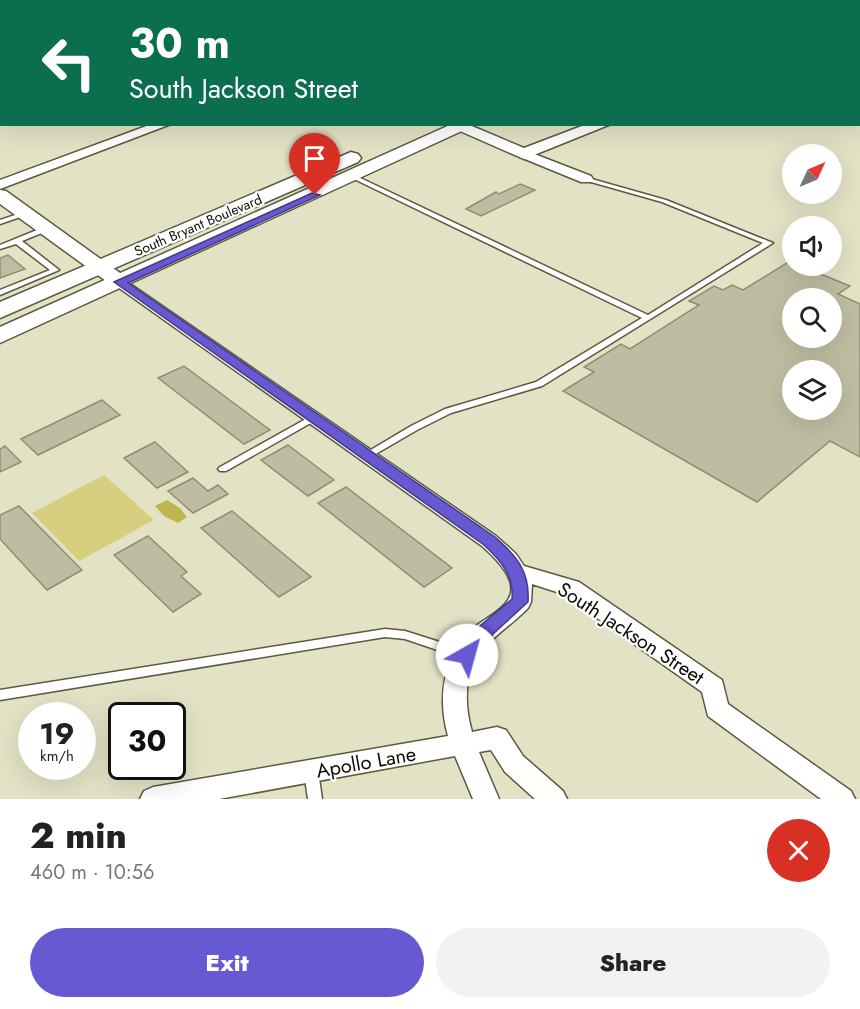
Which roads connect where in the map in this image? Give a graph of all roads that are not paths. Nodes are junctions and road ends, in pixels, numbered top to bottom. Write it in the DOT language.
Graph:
graph roads {
  1 [pos="136,126"];
  2 [pos="159,126"];
  3 [pos="424,126"];
  4 [pos="460,126"];
  5 [pos="598,126"];
  6 [pos="145,131"];
  7 [pos="524,154"];
  8 [pos="354,177"];
  9 [pos="586,179"];
  10 [pos="0,185"];
  11 [pos="0,195"];
  12 [pos="24,214"];
  13 [pos="0,222"];
  14 [pos="45,230"];
  15 [pos="16,241"];
  16 [pos="0,247"];
  17 [pos="99,268"];
  18 [pos="120,282"];
  19 [pos="0,293"];
  20 [pos="0,311"];
  21 [pos="648,318"];
  22 [pos="0,336"];
  23 [pos="314,418"];
  24 [pos="367,456"];
  25 [pos="223,469"];
  26 [pos="519,578"];
  27 [pos="467,655"];
  28 [pos="0,695"];
  29 [pos="463,746"];
  30 [pos="311,771"];
  31 [pos="153,799"];
  32 [pos="315,799"];
  33 [pos="486,799"];
  34 [pos="554,799"];
  35 [pos="842,799"];
  1 -- 6 [label="street"];
  2 -- 6 [label="street"];
  3 -- 17 [label="main road, South Bryant Boulevard"];
  4 -- 7 [label="main road"];
  4 -- 8 [label="main road, South Bryant Boulevard"];
  5 -- 7 [label="main road"];
  6 -- 10 [label="street"];
  7 -- 9 [label="street"];
  8 -- 18 [label="main road, South Bryant Boulevard"];
  8 -- 21 [label="lane"];
  9 -- 21 [label="lane"];
  11 -- 12 [label="main road"];
  12 -- 13 [label="lane"];
  12 -- 14 [label="main road"];
  14 -- 15 [label="lane"];
  14 -- 17 [label="main road"];
  15 -- 16 [label="lane"];
  15 -- 19 [label="lane"];
  17 -- 18 [label="main road"];
  17 -- 20 [label="main road, South Bryant Boulevard"];
  18 -- 22 [label="main road, South Bryant Boulevard"];
  18 -- 23 [label="street"];
  21 -- 24 [label="lane"];
  23 -- 24 [label="street"];
  23 -- 25 [label="lane"];
  24 -- 26 [label="street"];
  26 -- 27 [label="street"];
  26 -- 35 [label="street, South Jackson Street"];
  27 -- 28 [label="lane"];
  27 -- 29 [label="street"];
  29 -- 30 [label="street, Apollo Lane"];
  29 -- 33 [label="street"];
  29 -- 34 [label="street, Apollo Lane"];
  30 -- 31 [label="street, Apollo Lane"];
  30 -- 32 [label="lane"];
}
